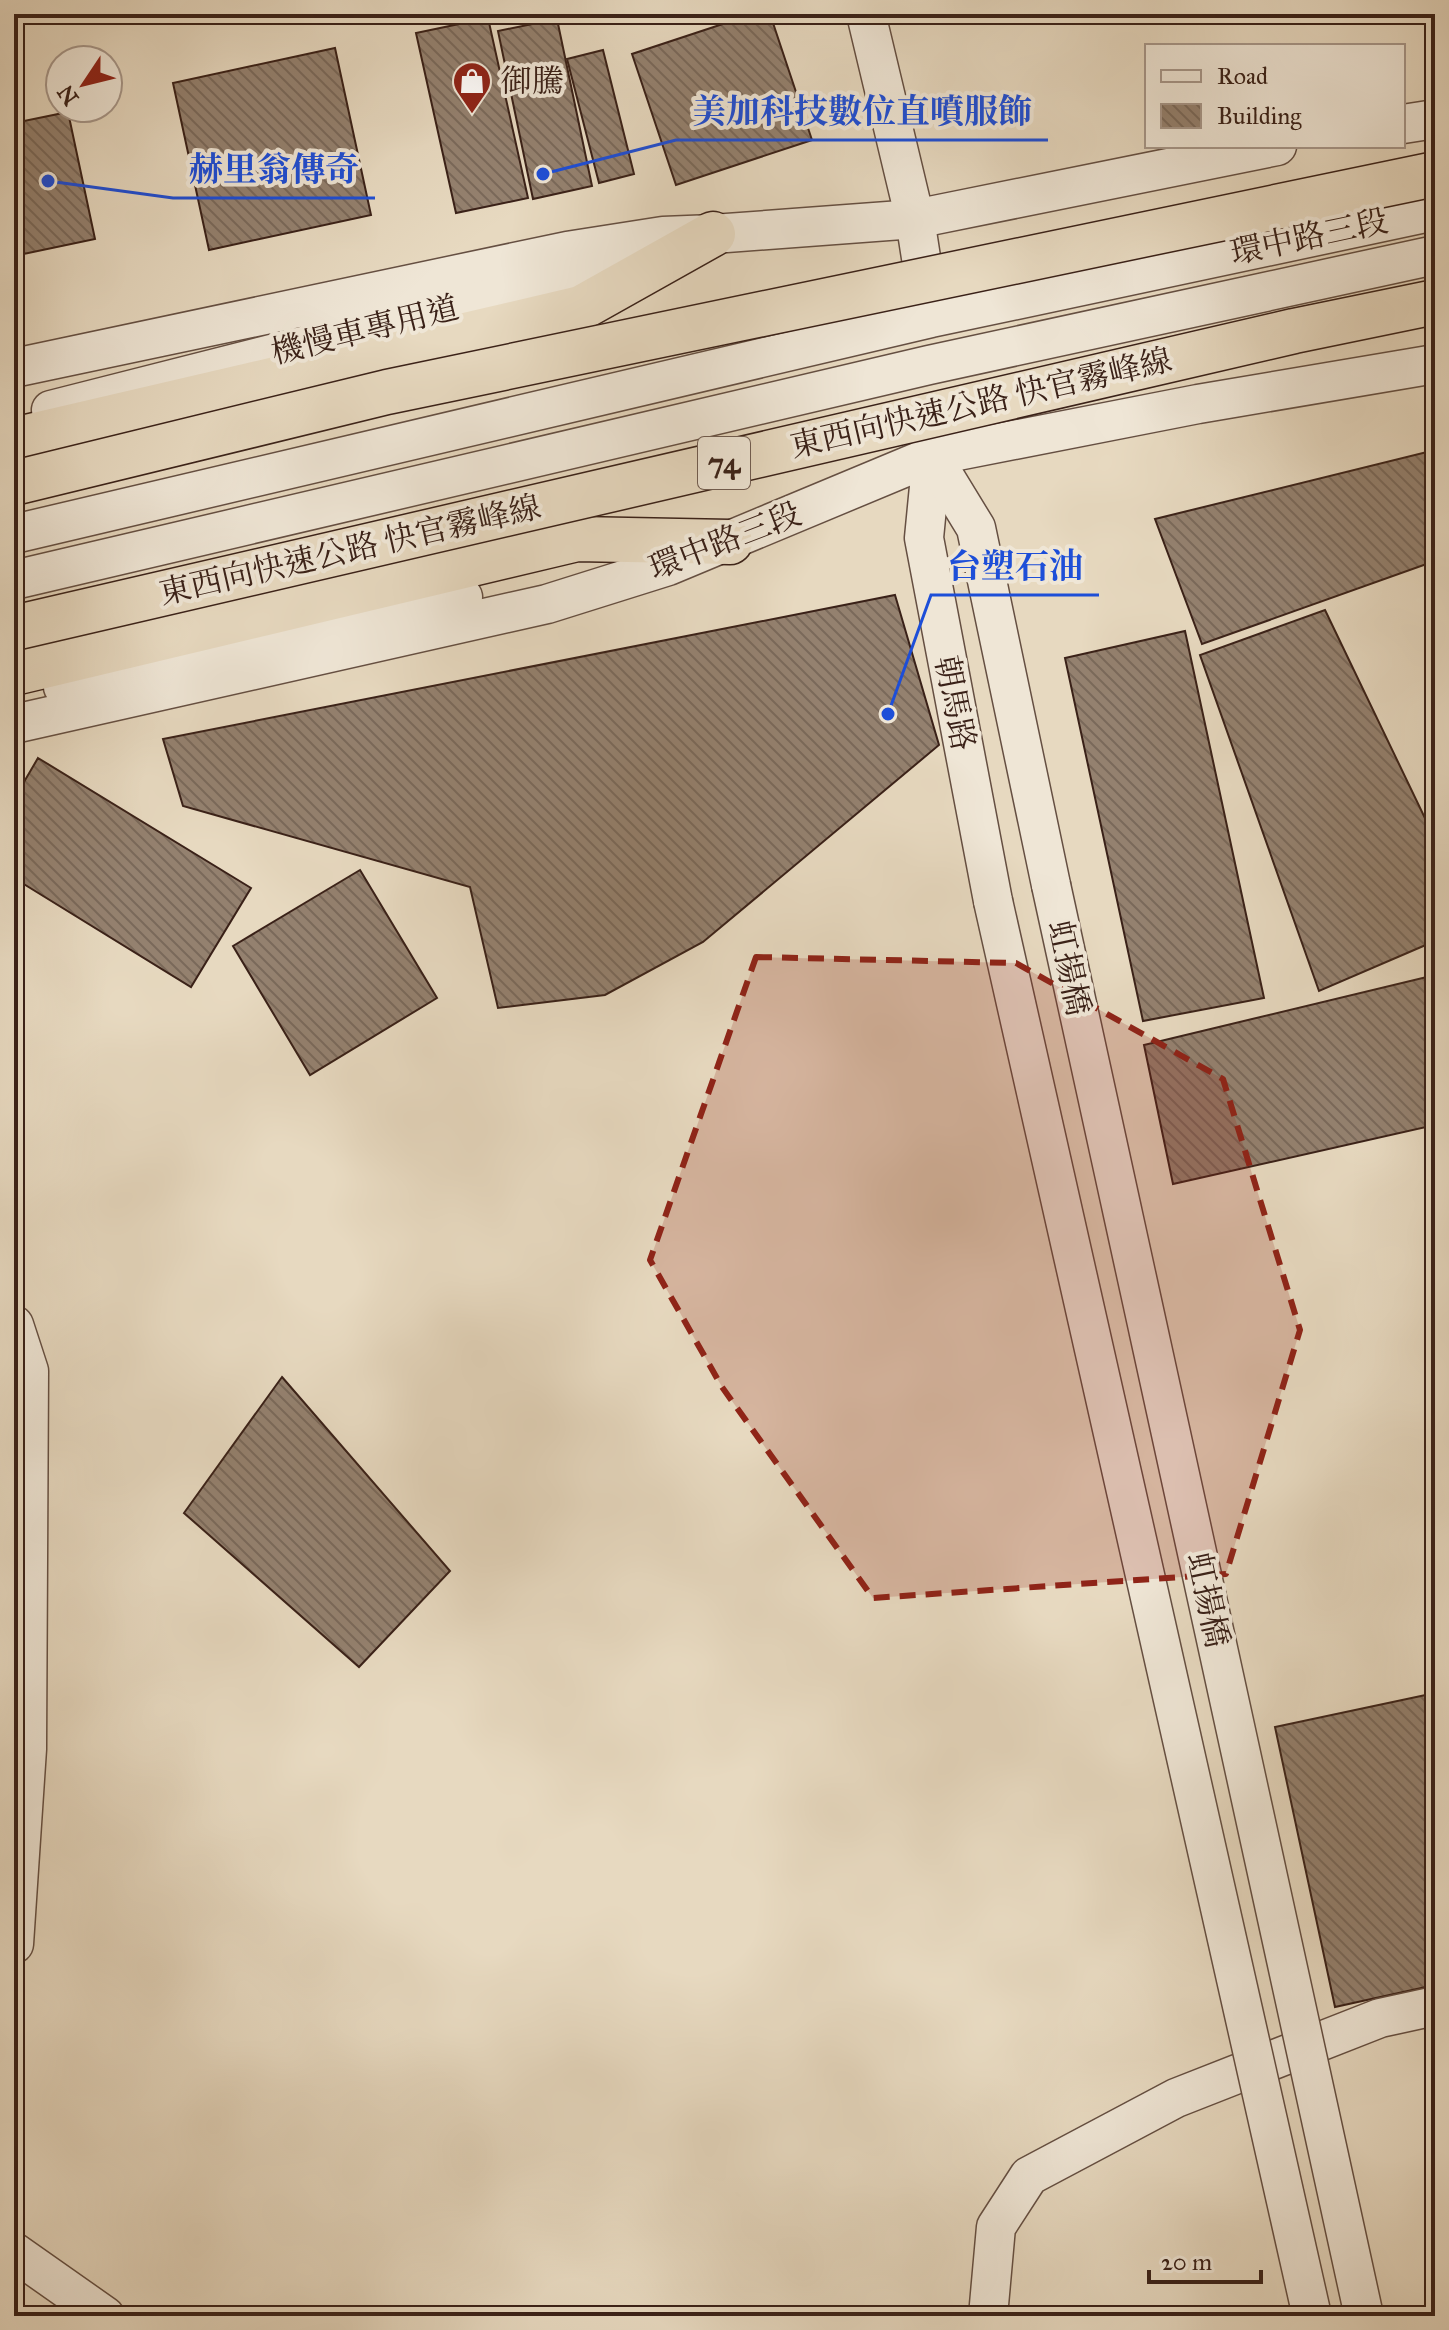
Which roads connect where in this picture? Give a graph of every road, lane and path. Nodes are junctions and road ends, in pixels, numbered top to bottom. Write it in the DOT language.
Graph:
graph roads {
  1 [pos="866,14"];
  2 [pos="1435,119"];
  3 [pos="1405,124"];
  4 [pos="1267,148"];
  5 [pos="1435,174"];
  6 [pos="1435,211"];
  7 [pos="915,219"];
  8 [pos="713,234"];
  9 [pos="1435,255"];
  10 [pos="584,291"];
  11 [pos="1435,302"];
  12 [pos="931,318"];
  13 [pos="1435,364"];
  14 [pos="929,365"];
  15 [pos="14,368"];
  16 [pos="14,419"];
  17 [pos="14,440"];
  18 [pos="932,456"];
  19 [pos="14,483"];
  20 [pos="14,534"];
  21 [pos="730,542"];
  22 [pos="668,566"];
  23 [pos="14,580"];
  24 [pos="14,628"];
  25 [pos="14,673"];
  26 [pos="14,699"];
  27 [pos="14,724"];
  28 [pos="1051,885"];
  29 [pos="993,901"];
  30 [pos="14,1325"];
  31 [pos="14,1944"];
  32 [pos="1435,2006"];
  33 [pos="14,2252"];
  34 [pos="105,2316"];
  35 [pos="988,2316"];
  36 [pos="1312,2316"];
  37 [pos="1364,2316"];
  1 -- 7 [label="street, 朝馬路"];
  2 -- 3 [label="street"];
  4 -- 7 [label="street"];
  5 -- 19 [label="highway, bridge"];
  6 -- 12 [label="street, 環中路三段"];
  7 -- 8 [label="street"];
  7 -- 12 [label="street, 朝馬路"];
  8 -- 10 [label="highway"];
  8 -- 15 [label="street"];
  9 -- 14 [label="street, 環中路三段"];
  10 -- 16 [label="street, 機慢車專用道"];
  10 -- 17 [label="highway"];
  11 -- 24 [label="highway, 東西向快速公路 快官霧峰線 / 74, bridge"];
  12 -- 14 [label="street, 朝馬路"];
  12 -- 20 [label="street, 環中路三段"];
  13 -- 18 [label="street, 環中路三段"];
  14 -- 18 [label="street, 朝馬路"];
  14 -- 23 [label="street, 環中路三段"];
  18 -- 21 [label="street, 環中路三段"];
  18 -- 28 [label="street, 朝馬路"];
  18 -- 29 [label="street, 朝馬路"];
  21 -- 22 [label="street, 環中路三段"];
  21 -- 25 [label="highway"];
  22 -- 26 [label="street"];
  22 -- 27 [label="street, 環中路三段"];
  28 -- 37 [label="street, 虹揚橋, bridge"];
  29 -- 36 [label="street, 虹揚橋, bridge"];
  30 -- 31 [label="street"];
  32 -- 35 [label="street"];
  33 -- 34 [label="street"];
}
